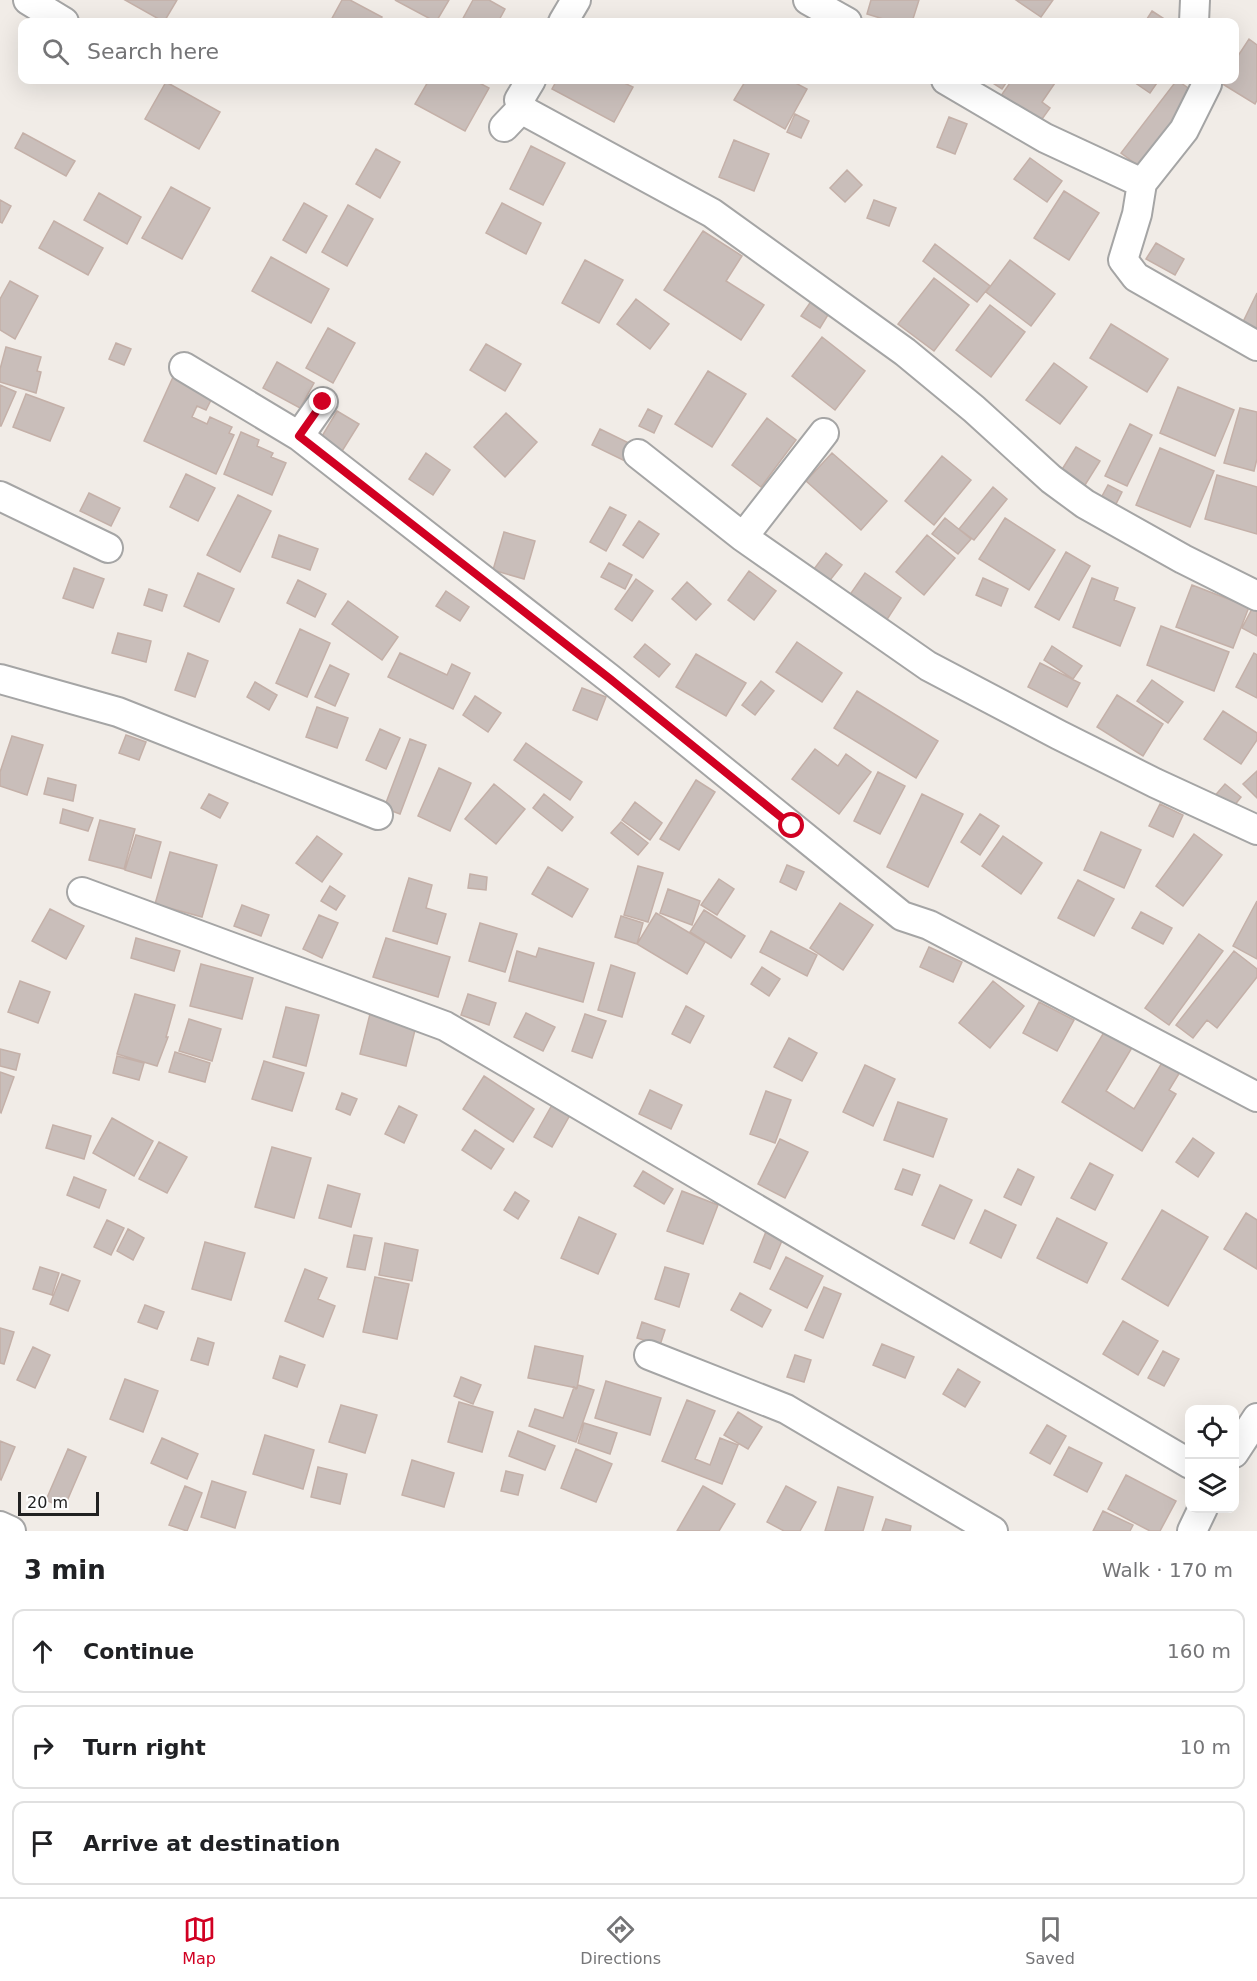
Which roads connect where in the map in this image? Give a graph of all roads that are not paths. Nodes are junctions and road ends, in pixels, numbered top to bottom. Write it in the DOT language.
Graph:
graph roads {
  1 [pos="28,0"];
  2 [pos="576,0"];
  3 [pos="808,0"];
  4 [pos="1195,0"];
  5 [pos="57,18"];
  6 [pos="565,18"];
  7 [pos="840,18"];
  8 [pos="1194,18"];
  9 [pos="529,84"];
  10 [pos="953,84"];
  11 [pos="1207,84"];
  12 [pos="1142,183"];
  13 [pos="1257,346"];
  14 [pos="184,367"];
  15 [pos="323,402"];
  16 [pos="824,433"];
  17 [pos="299,436"];
  18 [pos="638,454"];
  19 [pos="0,496"];
  20 [pos="743,537"];
  21 [pos="108,548"];
  22 [pos="1257,596"];
  23 [pos="0,679"];
  24 [pos="378,815"];
  25 [pos="1257,830"];
  26 [pos="82,892"];
  27 [pos="1257,1096"];
  28 [pos="649,1355"];
  29 [pos="1257,1418"];
  30 [pos="1239,1445"];
  31 [pos="1185,1461"];
  32 [pos="1201,1513"];
  33 [pos="0,1526"];
  34 [pos="11,1531"];
  35 [pos="993,1531"];
  36 [pos="1192,1531"];
  1 -- 5 [label="street"];
  2 -- 6 [label="street"];
  3 -- 7 [label="street"];
  4 -- 8 [label="street"];
  9 -- 22 [label="street"];
  10 -- 12 [label="street"];
  11 -- 12 [label="street"];
  12 -- 13 [label="street"];
  14 -- 17 [label="street"];
  15 -- 17 [label="street"];
  16 -- 20 [label="street"];
  17 -- 27 [label="street"];
  18 -- 20 [label="street"];
  19 -- 21 [label="street"];
  20 -- 25 [label="street"];
  23 -- 24 [label="street"];
  26 -- 31 [label="street"];
  28 -- 35 [label="street"];
  29 -- 30 [label="street"];
  32 -- 36 [label="street"];
  33 -- 34 [label="street"];
}
